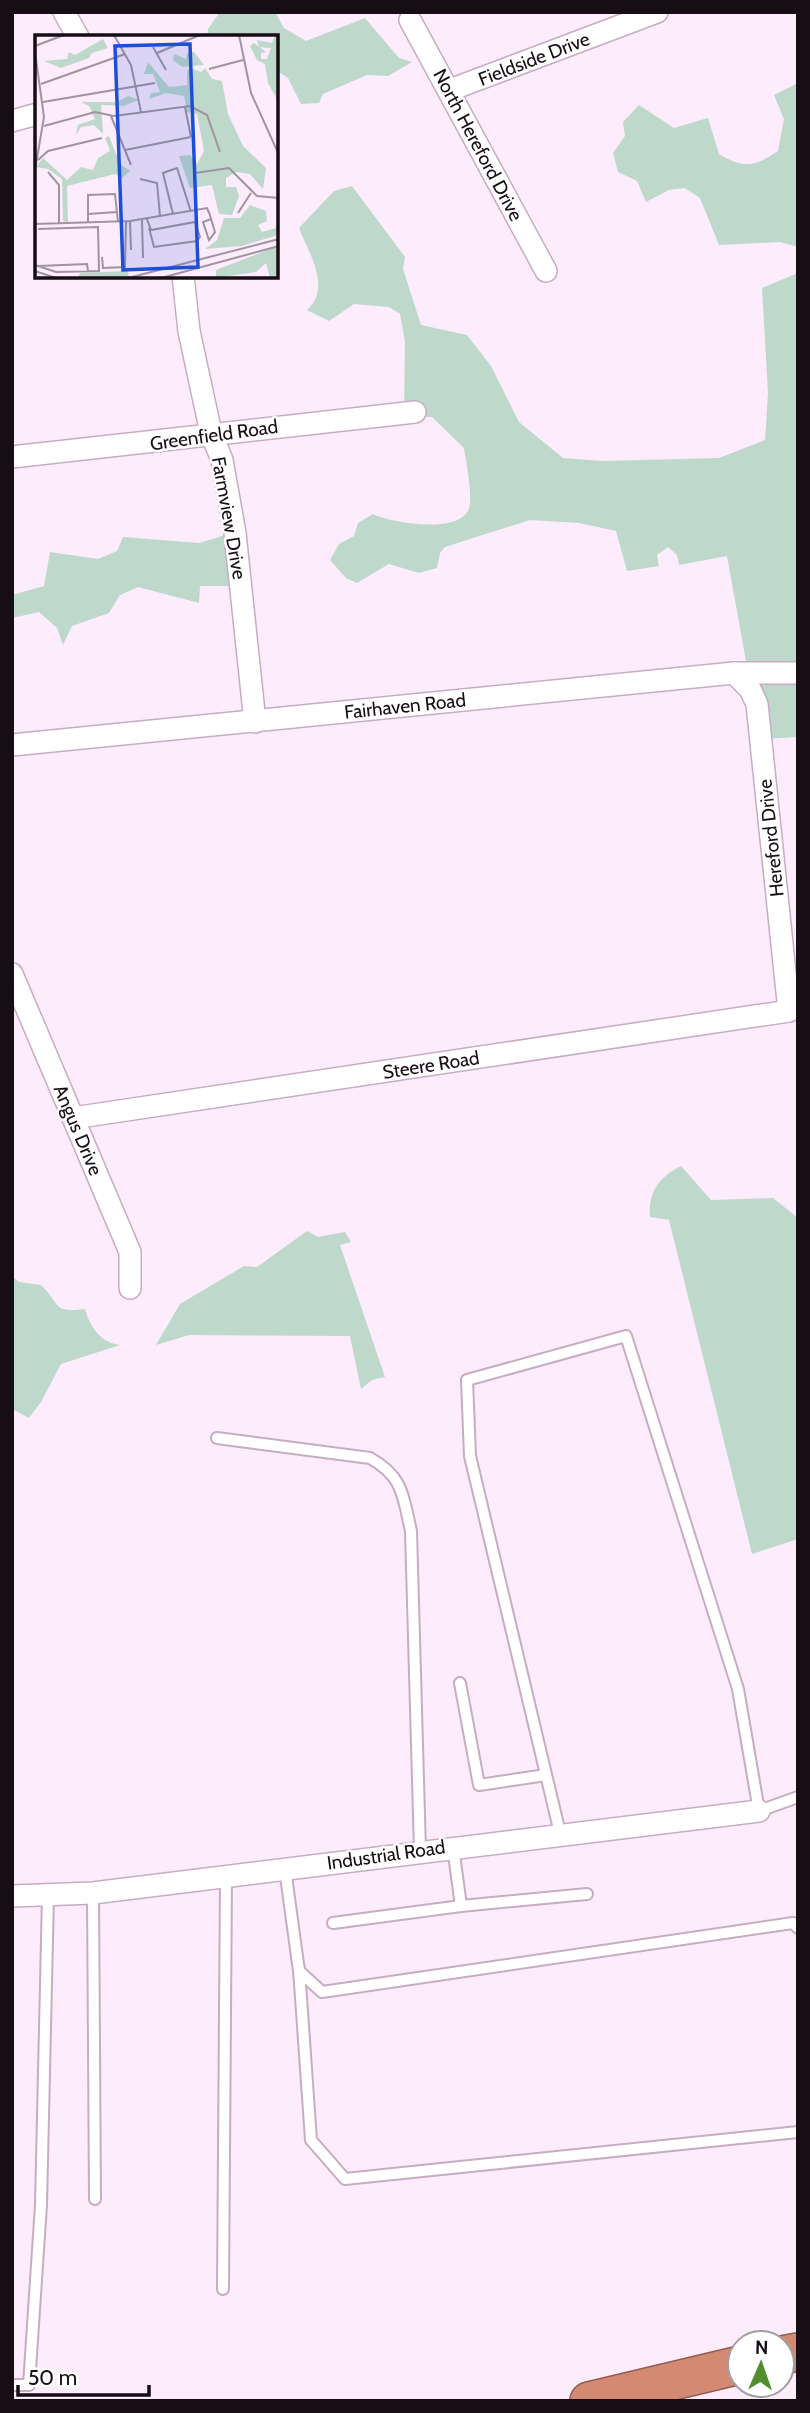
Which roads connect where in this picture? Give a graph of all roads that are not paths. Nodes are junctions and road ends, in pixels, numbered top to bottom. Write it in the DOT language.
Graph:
graph roads {
  1 [pos="64,12"];
  2 [pos="657,12"];
  3 [pos="410,20"];
  4 [pos="77,35"];
  5 [pos="450,90"];
  6 [pos="35,115"];
  7 [pos="12,121"];
  8 [pos="546,271"];
  9 [pos="183,278"];
  10 [pos="415,412"];
  11 [pos="211,433"];
  12 [pos="12,457"];
  13 [pos="734,673"];
  14 [pos="798,673"];
  15 [pos="255,722"];
  16 [pos="12,744"];
  17 [pos="12,974"];
  18 [pos="794,1013"];
  19 [pos="73,1118"];
  20 [pos="130,1288"];
  21 [pos="217,1438"];
  22 [pos="460,1683"];
  23 [pos="546,1775"];
  24 [pos="798,1797"];
  25 [pos="759,1811"];
  26 [pos="560,1833"];
  27 [pos="453,1847"];
  28 [pos="420,1851"];
  29 [pos="285,1869"];
  30 [pos="226,1877"];
  31 [pos="93,1894"];
  32 [pos="587,1894"];
  33 [pos="48,1895"];
  34 [pos="12,1896"];
  35 [pos="461,1906"];
  36 [pos="333,1923"];
  37 [pos="798,1928"];
  38 [pos="299,1969"];
  39 [pos="798,2132"];
  40 [pos="95,2199"];
  41 [pos="223,2289"];
  42 [pos="726,2368"];
  43 [pos="12,2385"];
  44 [pos="589,2401"];
  1 -- 4 [label="street"];
  2 -- 5 [label="street, Fieldside Drive"];
  3 -- 5 [label="street, North Hereford Drive"];
  5 -- 8 [label="street, North Hereford Drive"];
  6 -- 7 [label="street"];
  9 -- 11 [label="street, Farmview Drive"];
  10 -- 11 [label="street, Greenfield Road"];
  11 -- 12 [label="street, Greenfield Road"];
  11 -- 15 [label="street, Farmview Drive"];
  13 -- 14 [label="street, Fairhaven Road"];
  13 -- 15 [label="street, Fairhaven Road"];
  13 -- 18 [label="street, Hereford Drive"];
  15 -- 16 [label="street, Fairhaven Road"];
  17 -- 19 [label="street, Angus Drive"];
  18 -- 19 [label="street, Steere Road"];
  19 -- 20 [label="street, Angus Drive"];
  21 -- 28 [label="lane"];
  22 -- 23 [label="lane"];
  23 -- 25 [label="lane"];
  23 -- 26 [label="lane"];
  24 -- 25 [label="lane"];
  25 -- 26 [label="street, Industrial Road"];
  26 -- 27 [label="street, Industrial Road"];
  27 -- 28 [label="street, Industrial Road"];
  27 -- 35 [label="lane"];
  28 -- 29 [label="street, Industrial Road"];
  29 -- 30 [label="street, Industrial Road"];
  29 -- 38 [label="lane"];
  30 -- 31 [label="street, Industrial Road"];
  30 -- 41 [label="lane"];
  31 -- 33 [label="street, Industrial Road"];
  31 -- 40 [label="lane"];
  32 -- 35 [label="lane"];
  33 -- 34 [label="street, Industrial Road"];
  33 -- 43 [label="lane"];
  35 -- 36 [label="lane"];
  37 -- 38 [label="lane"];
  38 -- 39 [label="lane"];
  42 -- 44 [label="highway"];
}
